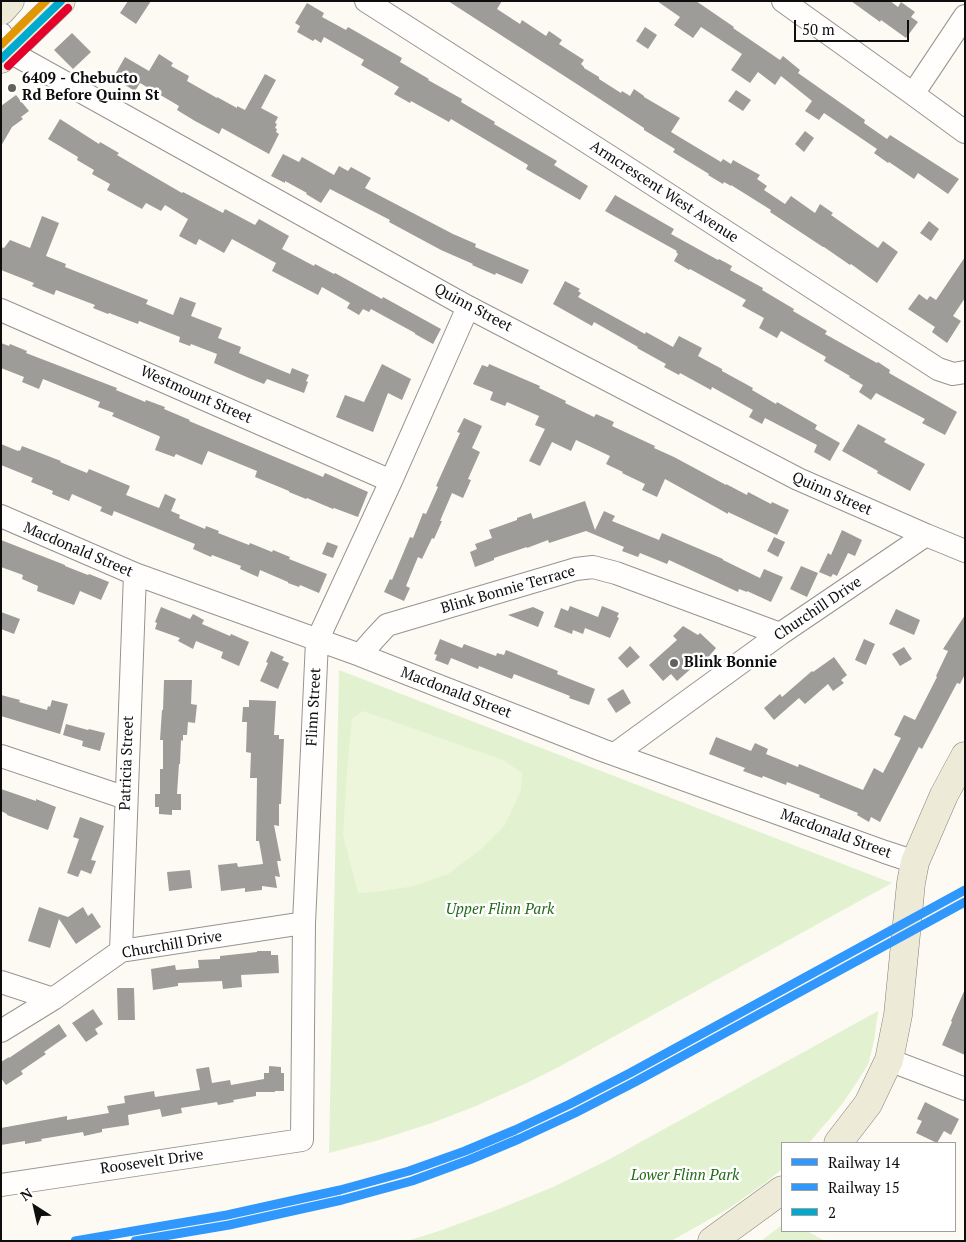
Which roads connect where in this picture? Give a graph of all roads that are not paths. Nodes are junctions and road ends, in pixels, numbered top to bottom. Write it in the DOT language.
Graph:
graph roads {
  1 [pos="10,1"];
  2 [pos="61,1"];
  3 [pos="366,1"];
  4 [pos="783,1"];
  5 [pos="1,11"];
  6 [pos="965,16"];
  7 [pos="4,48"];
  8 [pos="913,94"];
  9 [pos="965,132"];
  10 [pos="468,307"];
  11 [pos="1,310"];
  12 [pos="965,372"];
  13 [pos="391,481"];
  14 [pos="1,516"];
  15 [pos="926,535"];
  16 [pos="965,551"];
  17 [pos="135,574"];
  18 [pos="780,634"];
  19 [pos="317,641"];
  20 [pos="360,656"];
  21 [pos="614,754"];
  22 [pos="1,756"];
  23 [pos="965,756"];
  24 [pos="126,798"];
  25 [pos="913,873"];
  26 [pos="304,923"];
  27 [pos="121,952"];
  28 [pos="1,982"];
  29 [pos="53,999"];
  30 [pos="1,1031"];
  31 [pos="889,1060"];
  32 [pos="965,1089"];
  33 [pos="302,1140"];
  34 [pos="839,1142"];
  35 [pos="1,1185"];
  36 [pos="781,1191"];
  37 [pos="712,1241"];
  1 -- 5 [label="main road"];
  2 -- 7 [label="main road"];
  3 -- 12 [label="street, Armcrescent West Avenue"];
  4 -- 8 [label="street"];
  6 -- 8 [label="street"];
  7 -- 10 [label="street, Quinn Street"];
  8 -- 9 [label="street"];
  10 -- 13 [label="street, Flinn Street"];
  10 -- 15 [label="street, Quinn Street"];
  11 -- 13 [label="street, Westmount Street"];
  13 -- 19 [label="street, Flinn Street"];
  14 -- 17 [label="street, Macdonald Street"];
  15 -- 16 [label="street, Quinn Street"];
  15 -- 18 [label="street, Churchill Drive"];
  17 -- 19 [label="street, Macdonald Street"];
  17 -- 24 [label="street, Patricia Street"];
  18 -- 20 [label="street, Blink Bonnie Terrace"];
  18 -- 21 [label="street, Churchill Drive"];
  19 -- 20 [label="street, Macdonald Street"];
  19 -- 26 [label="street, Flinn Street"];
  20 -- 21 [label="street, Macdonald Street"];
  21 -- 25 [label="street, Macdonald Street"];
  22 -- 24 [label="street"];
  23 -- 25 [label="main road"];
  24 -- 27 [label="street, Patricia Street"];
  25 -- 31 [label="main road"];
  26 -- 27 [label="street, Churchill Drive"];
  26 -- 33 [label="street, Flinn Street"];
  27 -- 29 [label="street, Churchill Drive"];
  28 -- 29 [label="street"];
  29 -- 30 [label="street, Churchill Drive"];
  31 -- 32 [label="street"];
  31 -- 34 [label="main road"];
  33 -- 35 [label="street, Roosevelt Drive"];
  36 -- 37 [label="main road"];
}
